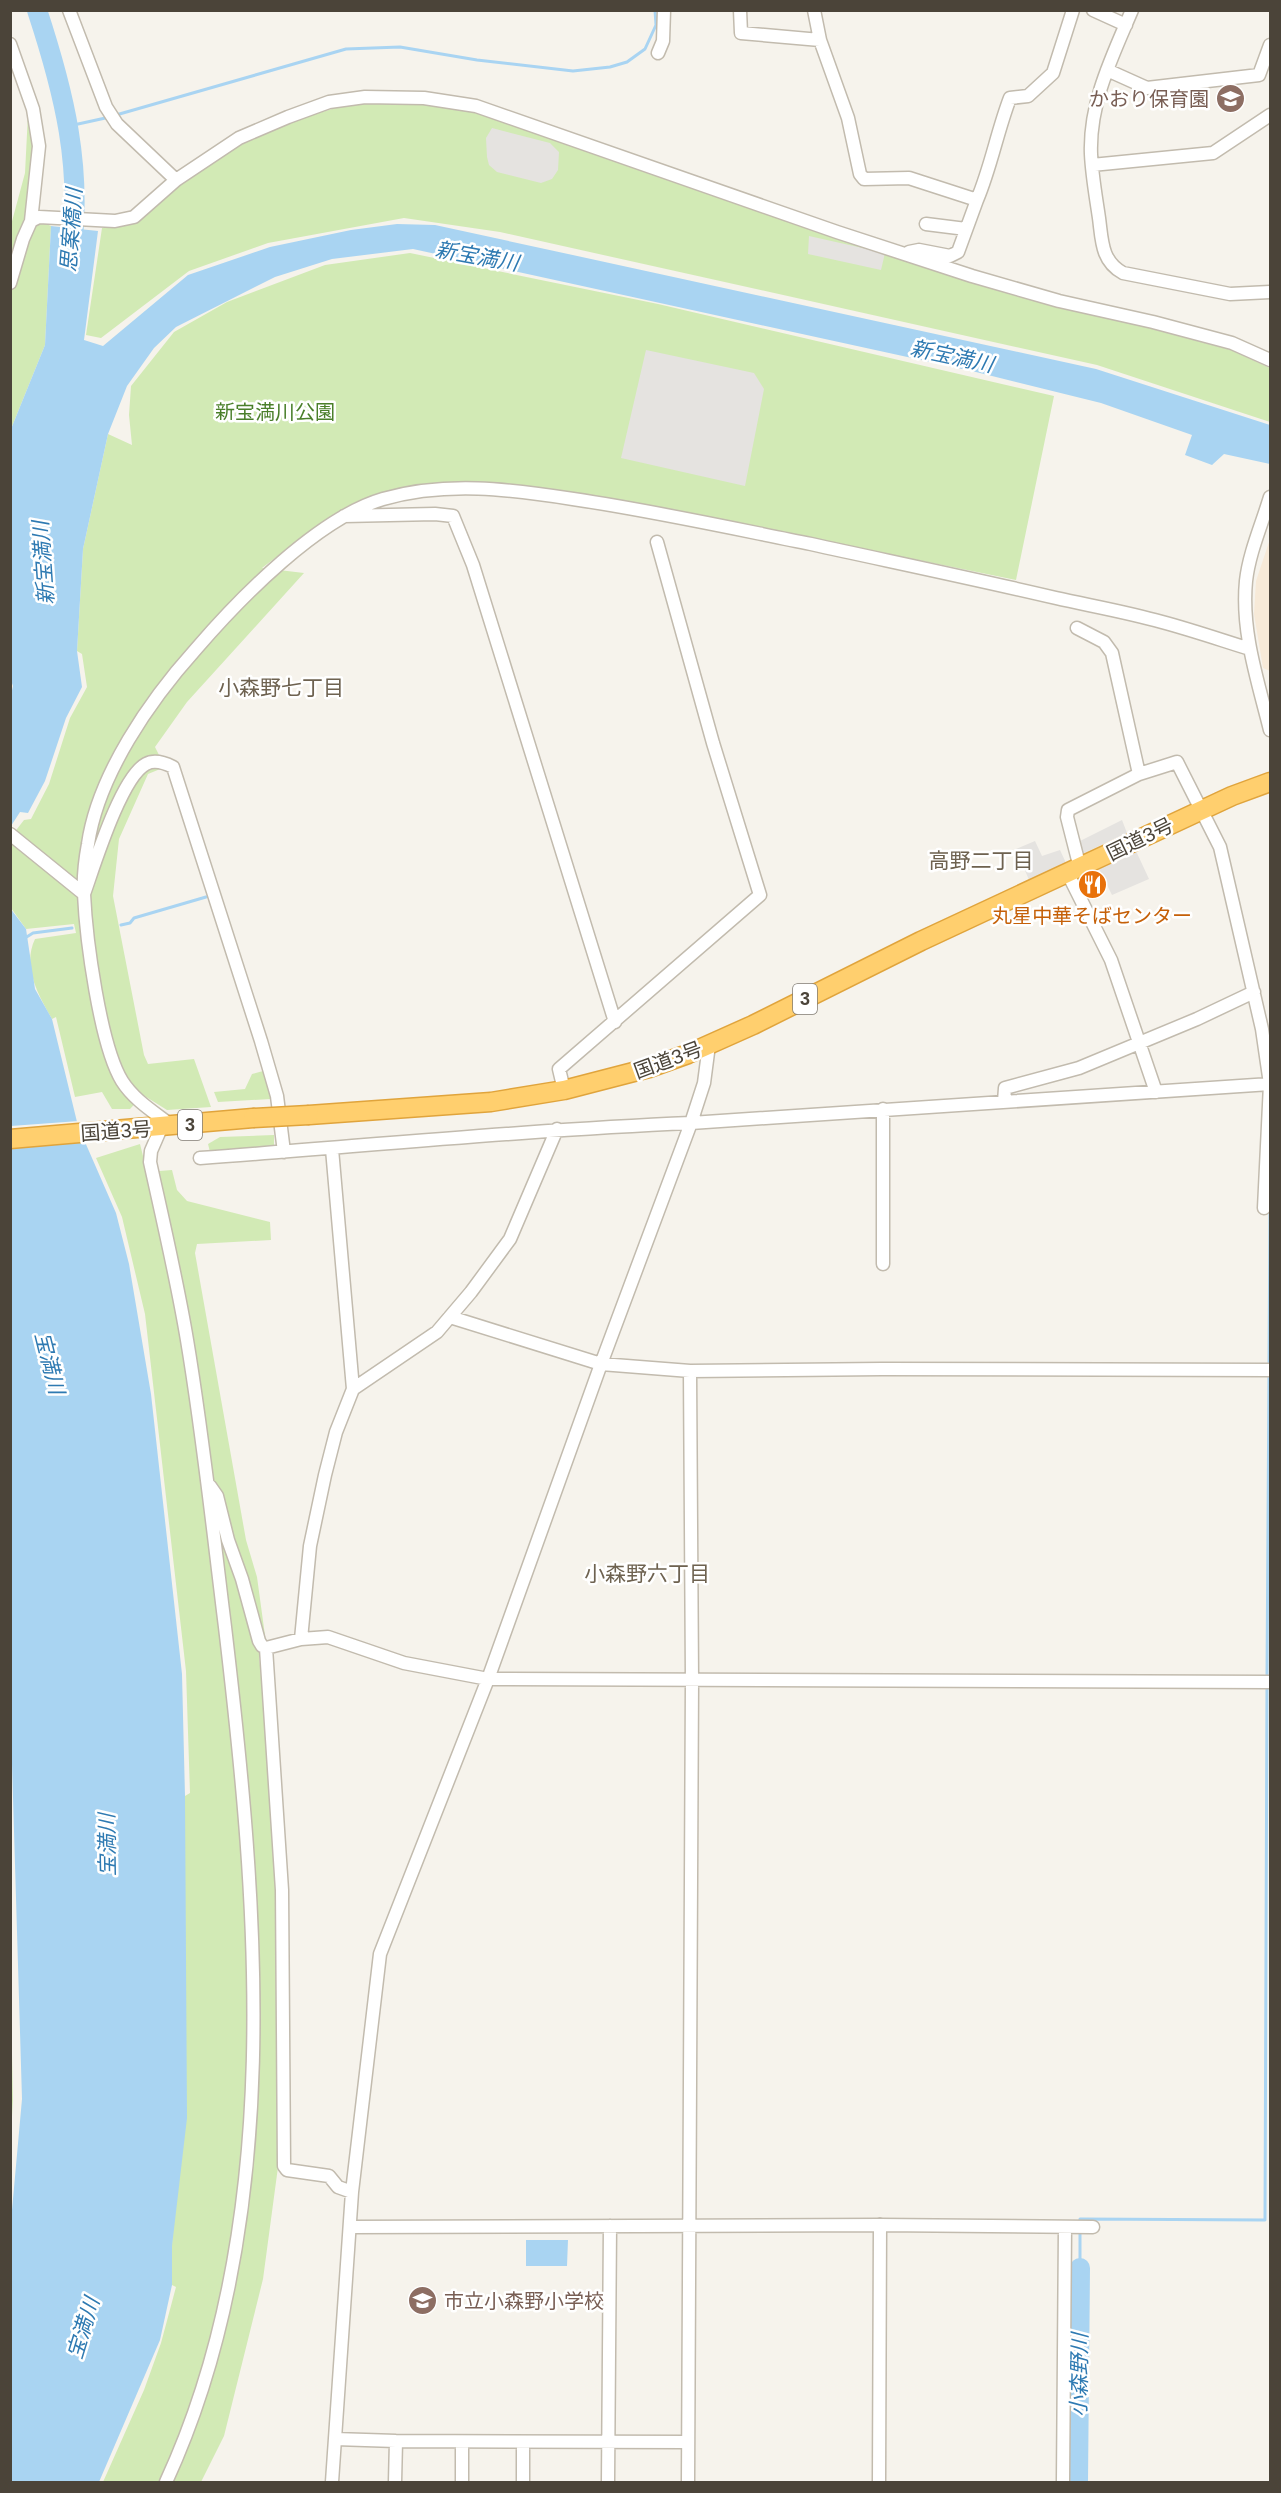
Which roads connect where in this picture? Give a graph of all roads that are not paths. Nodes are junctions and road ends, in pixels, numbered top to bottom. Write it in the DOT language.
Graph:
graph roads {
  1 [pos="69,10"];
  2 [pos="664,10"];
  3 [pos="740,10"];
  4 [pos="814,10"];
  5 [pos="1073,10"];
  6 [pos="1094,10"];
  7 [pos="1132,10"];
  8 [pos="1126,25"];
  9 [pos="820,40"];
  10 [pos="10,44"];
  11 [pos="1270,45"];
  12 [pos="658,53"];
  13 [pos="1107,70"];
  14 [pos="1270,115"];
  15 [pos="1092,165"];
  16 [pos="176,180"];
  17 [pos="977,200"];
  18 [pos="35,219"];
  19 [pos="926,224"];
  20 [pos="966,228"];
  21 [pos="903,254"];
  22 [pos="10,283"];
  23 [pos="1270,292"];
  24 [pos="1270,360"];
  25 [pos="1270,497"];
  26 [pos="343,516"];
  27 [pos="657,542"];
  28 [pos="1077,628"];
  29 [pos="1250,649"];
  30 [pos="1270,730"];
  31 [pos="1139,774"];
  32 [pos="1270,783"];
  33 [pos="1201,810"];
  34 [pos="11,834"];
  35 [pos="1074,871"];
  36 [pos="84,894"];
  37 [pos="1254,992"];
  38 [pos="615,1022"];
  39 [pos="1140,1043"];
  40 [pos="709,1045"];
  41 [pos="1270,1084"];
  42 [pos="564,1090"];
  43 [pos="1156,1092"];
  44 [pos="1004,1102"];
  45 [pos="883,1109"];
  46 [pos="691,1123"];
  47 [pos="167,1127"];
  48 [pos="557,1129"];
  49 [pos="10,1139"];
  50 [pos="332,1149"];
  51 [pos="284,1152"];
  52 [pos="200,1158"];
  53 [pos="1264,1208"];
  54 [pos="883,1264"];
  55 [pos="450,1317"];
  56 [pos="601,1364"];
  57 [pos="1270,1370"];
  58 [pos="690,1371"];
  59 [pos="353,1389"];
  60 [pos="208,1483"];
  61 [pos="300,1639"];
  62 [pos="266,1648"];
  63 [pos="488,1678"];
  64 [pos="692,1680"];
  65 [pos="1270,1682"];
  66 [pos="352,2192"];
  67 [pos="689,2225"];
  68 [pos="880,2225"];
  69 [pos="610,2226"];
  70 [pos="351,2227"];
  71 [pos="1093,2227"];
  72 [pos="1065,2228"];
  73 [pos="335,2439"];
  74 [pos="396,2441"];
  75 [pos="462,2442"];
  76 [pos="523,2442"];
  77 [pos="608,2442"];
  78 [pos="688,2442"];
  79 [pos="166,2482"];
  80 [pos="332,2482"];
  81 [pos="395,2482"];
  82 [pos="462,2482"];
  83 [pos="522,2482"];
  84 [pos="608,2482"];
  85 [pos="688,2482"];
  86 [pos="879,2482"];
  87 [pos="1063,2482"];
  1 -- 16 [label="street"];
  2 -- 12 [label="street"];
  3 -- 9 [label="street"];
  4 -- 9 [label="street"];
  5 -- 17 [label="street"];
  6 -- 8 [label="street"];
  7 -- 8 [label="street"];
  8 -- 13 [label="street"];
  9 -- 17 [label="street"];
  10 -- 18 [label="street"];
  11 -- 13 [label="street"];
  13 -- 15 [label="street"];
  14 -- 15 [label="street"];
  15 -- 23 [label="street"];
  16 -- 18 [label="street"];
  16 -- 21 [label="street"];
  17 -- 20 [label="street"];
  18 -- 22 [label="street"];
  19 -- 20 [label="street"];
  20 -- 21 [label="street"];
  21 -- 24 [label="street"];
  25 -- 29 [label="street"];
  26 -- 29 [label="street"];
  26 -- 36 [label="street"];
  26 -- 38 [label="street"];
  27 -- 38 [label="street"];
  28 -- 31 [label="street"];
  29 -- 30 [label="street"];
  31 -- 33 [label="street"];
  31 -- 35 [label="street"];
  32 -- 33 [label="highway, 国道3号 / 3"];
  33 -- 35 [label="highway, 国道3号 / 3"];
  33 -- 37 [label="street"];
  34 -- 36 [label="street"];
  35 -- 39 [label="street"];
  35 -- 40 [label="highway, 国道3号 / 3"];
  36 -- 47 [label="street"];
  36 -- 51 [label="street"];
  37 -- 39 [label="street"];
  37 -- 41 [label="street"];
  38 -- 42 [label="street"];
  39 -- 43 [label="street"];
  39 -- 44 [label="street"];
  40 -- 42 [label="highway, 国道3号 / 3"];
  40 -- 46 [label="street"];
  41 -- 43 [label="street"];
  41 -- 53 [label="street"];
  42 -- 47 [label="highway, 国道3号 / 3, bridge"];
  43 -- 44 [label="street"];
  44 -- 45 [label="street"];
  45 -- 46 [label="street"];
  45 -- 54 [label="street"];
  46 -- 48 [label="street"];
  46 -- 56 [label="street"];
  47 -- 49 [label="highway, 国道3号 / 3"];
  47 -- 60 [label="street"];
  48 -- 50 [label="street"];
  48 -- 55 [label="street"];
  50 -- 51 [label="street"];
  50 -- 59 [label="street"];
  51 -- 52 [label="street"];
  55 -- 56 [label="street"];
  55 -- 59 [label="street"];
  56 -- 58 [label="street"];
  56 -- 63 [label="street"];
  57 -- 58 [label="street"];
  58 -- 64 [label="street"];
  59 -- 61 [label="street"];
  60 -- 62 [label="street"];
  60 -- 79 [label="street"];
  61 -- 62 [label="street"];
  61 -- 63 [label="street"];
  62 -- 66 [label="street"];
  63 -- 64 [label="street"];
  63 -- 66 [label="street"];
  64 -- 65 [label="street"];
  64 -- 67 [label="street"];
  66 -- 70 [label="street"];
  67 -- 68 [label="street"];
  67 -- 69 [label="street"];
  67 -- 78 [label="street"];
  68 -- 72 [label="street"];
  68 -- 86 [label="street"];
  69 -- 70 [label="street"];
  69 -- 77 [label="street"];
  70 -- 73 [label="street"];
  71 -- 72 [label="street"];
  72 -- 87 [label="street"];
  73 -- 74 [label="street"];
  73 -- 80 [label="street"];
  74 -- 75 [label="street"];
  74 -- 81 [label="street"];
  75 -- 76 [label="street"];
  75 -- 82 [label="street"];
  76 -- 77 [label="street"];
  76 -- 83 [label="street"];
  77 -- 78 [label="street"];
  77 -- 84 [label="street"];
  78 -- 85 [label="street"];
}
